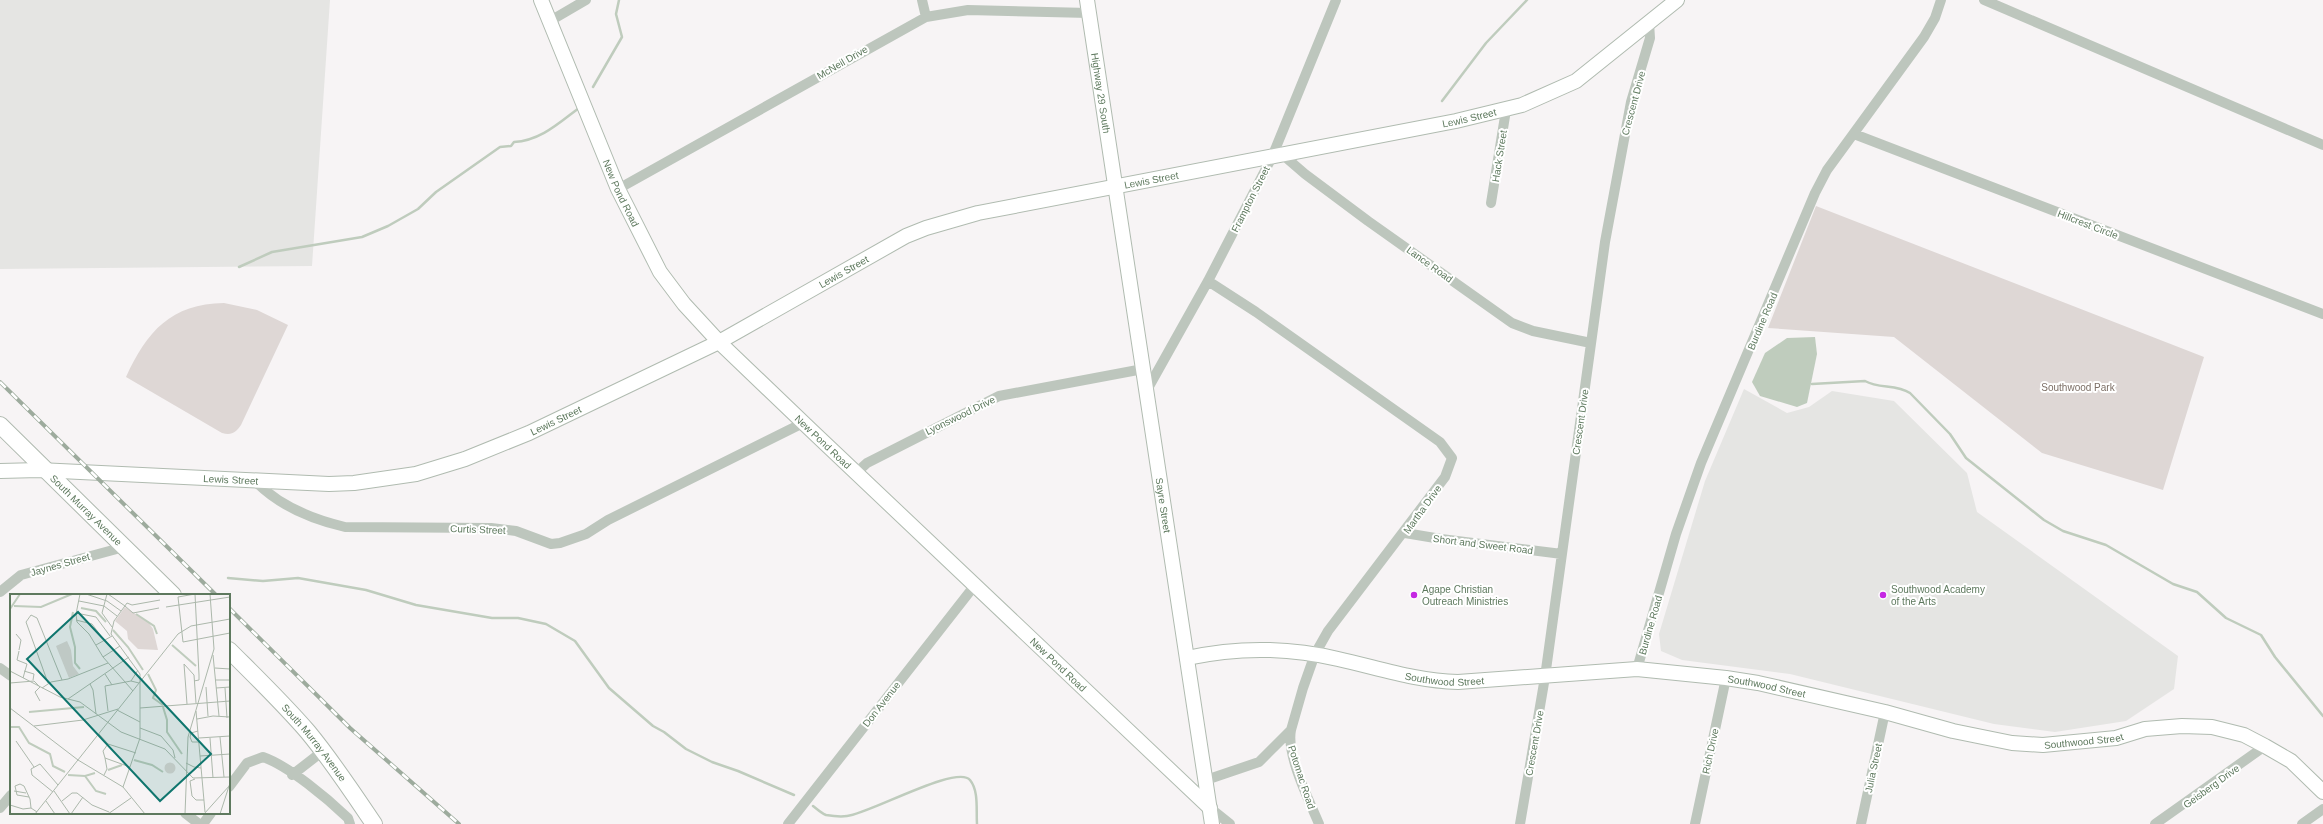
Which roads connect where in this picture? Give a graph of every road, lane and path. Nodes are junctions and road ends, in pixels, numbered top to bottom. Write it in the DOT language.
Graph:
graph roads {
  1 [pos="541,0"];
  2 [pos="586,0"];
  3 [pos="922,0"];
  4 [pos="1336,0"];
  5 [pos="1677,0"];
  6 [pos="1941,0"];
  7 [pos="1984,0"];
  8 [pos="1088,6"];
  9 [pos="926,16"];
  10 [pos="550,21"];
  11 [pos="1649,23"];
  12 [pos="1506,110"];
  13 [pos="1854,134"];
  14 [pos="2323,145"];
  15 [pos="1278,156"];
  16 [pos="1116,186"];
  17 [pos="618,189"];
  18 [pos="1491,202"];
  19 [pos="1208,281"];
  20 [pos="2323,314"];
  21 [pos="719,342"];
  22 [pos="1591,343"];
  23 [pos="1143,369"];
  24 [pos="1147,390"];
  25 [pos="803,422"];
  26 [pos="0,425"];
  27 [pos="47,470"];
  28 [pos="0,471"];
  29 [pos="857,472"];
  30 [pos="255,481"];
  31 [pos="1405,532"];
  32 [pos="124,547"];
  33 [pos="1562,554"];
  34 [pos="975,585"];
  35 [pos="0,592"];
  36 [pos="172,594"];
  37 [pos="230,651"];
  38 [pos="1316,654"];
  39 [pos="1187,658"];
  40 [pos="0,668"];
  41 [pos="1637,670"];
  42 [pos="10,675"];
  43 [pos="1545,677"];
  44 [pos="1726,678"];
  45 [pos="1885,712"];
  46 [pos="1291,730"];
  47 [pos="2265,746"];
  48 [pos="323,751"];
  49 [pos="292,774"];
  50 [pos="1206,780"];
  51 [pos="230,786"];
  52 [pos="2323,792"];
  53 [pos="10,796"];
  54 [pos="0,808"];
  55 [pos="1210,808"];
  56 [pos="2323,809"];
  57 [pos="186,814"];
  58 [pos="210,814"];
  59 [pos="199,824"];
  60 [pos="203,824"];
  61 [pos="350,824"];
  62 [pos="374,824"];
  63 [pos="788,824"];
  64 [pos="1212,824"];
  65 [pos="1230,824"];
  66 [pos="1319,824"];
  67 [pos="1520,824"];
  68 [pos="1695,824"];
  69 [pos="1861,824"];
  70 [pos="2155,824"];
  71 [pos="2302,824"];
  1 -- 10 [label="street, New Pond Road"];
  2 -- 10 [label="street"];
  3 -- 9 [label="street"];
  4 -- 15 [label="street, Frampton Street"];
  5 -- 11 [label="street, Lewis Street"];
  6 -- 13 [label="street, Burdine Road"];
  7 -- 14 [label="street"];
  8 -- 9 [label="street, McNeil Drive"];
  8 -- 16 [label="street, Highway 29 South"];
  9 -- 17 [label="street, McNeil Drive"];
  10 -- 17 [label="street, New Pond Road"];
  11 -- 12 [label="street, Lewis Street"];
  11 -- 22 [label="street, Crescent Drive"];
  12 -- 15 [label="street, Lewis Street"];
  12 -- 18 [label="street, Hack Street"];
  13 -- 20 [label="street, Hillcrest Circle"];
  13 -- 41 [label="street, Burdine Road"];
  15 -- 16 [label="street, Lewis Street"];
  15 -- 19 [label="street, Frampton Street"];
  15 -- 22 [label="street, Lance Road"];
  16 -- 21 [label="street, Lewis Street"];
  16 -- 23 [label="street, Sayre Street"];
  17 -- 21 [label="street, New Pond Road"];
  19 -- 24 [label="street, Frampton Street"];
  19 -- 31 [label="street, Martha Drive"];
  21 -- 25 [label="street, New Pond Road"];
  21 -- 30 [label="street, Lewis Street"];
  22 -- 33 [label="street, Crescent Drive"];
  23 -- 24 [label="street, Sayre Street"];
  23 -- 29 [label="street, Lyonswood Drive"];
  24 -- 39 [label="street, Sayre Street"];
  25 -- 29 [label="street, New Pond Road"];
  25 -- 30 [label="street, Curtis Street"];
  26 -- 27 [label="main road, South Murray Avenue"];
  27 -- 28 [label="street, Lewis Street"];
  27 -- 30 [label="street, Lewis Street"];
  27 -- 32 [label="main road, South Murray Avenue"];
  29 -- 34 [label="street, New Pond Road"];
  31 -- 33 [label="street, Short and Sweet Road"];
  31 -- 38 [label="street, Martha Drive"];
  32 -- 35 [label="street, Jaynes Street"];
  32 -- 36 [label="main road, South Murray Avenue"];
  33 -- 43 [label="street, Crescent Drive"];
  34 -- 55 [label="street, New Pond Road"];
  34 -- 63 [label="street, Don Avenue"];
  37 -- 48 [label="main road, South Murray Avenue"];
  38 -- 39 [label="street, Southwood Street"];
  38 -- 43 [label="street, Southwood Street"];
  38 -- 46 [label="street, Martha Drive"];
  39 -- 50 [label="street, Sayre Street"];
  40 -- 42 [label="street"];
  41 -- 43 [label="street, Southwood Street"];
  41 -- 44 [label="street, Southwood Street"];
  43 -- 67 [label="street, Crescent Drive"];
  44 -- 45 [label="street, Southwood Street"];
  44 -- 68 [label="street, Rich Drive"];
  45 -- 47 [label="street, Southwood Street"];
  45 -- 69 [label="street, Julia Street"];
  46 -- 50 [label="street"];
  46 -- 66 [label="street, Potomac Road"];
  47 -- 52 [label="street, Southwood Street"];
  47 -- 70 [label="street, Geisberg Drive"];
  48 -- 49 [label="street"];
  48 -- 62 [label="main road, South Murray Avenue"];
  49 -- 51 [label="street"];
  49 -- 61 [label="street"];
  50 -- 55 [label="street, Sayre Street"];
  53 -- 54 [label="street"];
  55 -- 64 [label="street, Sayre Street"];
  55 -- 65 [label="street"];
  56 -- 71 [label="street"];
  57 -- 59 [label="street"];
  58 -- 60 [label="street"];
}
